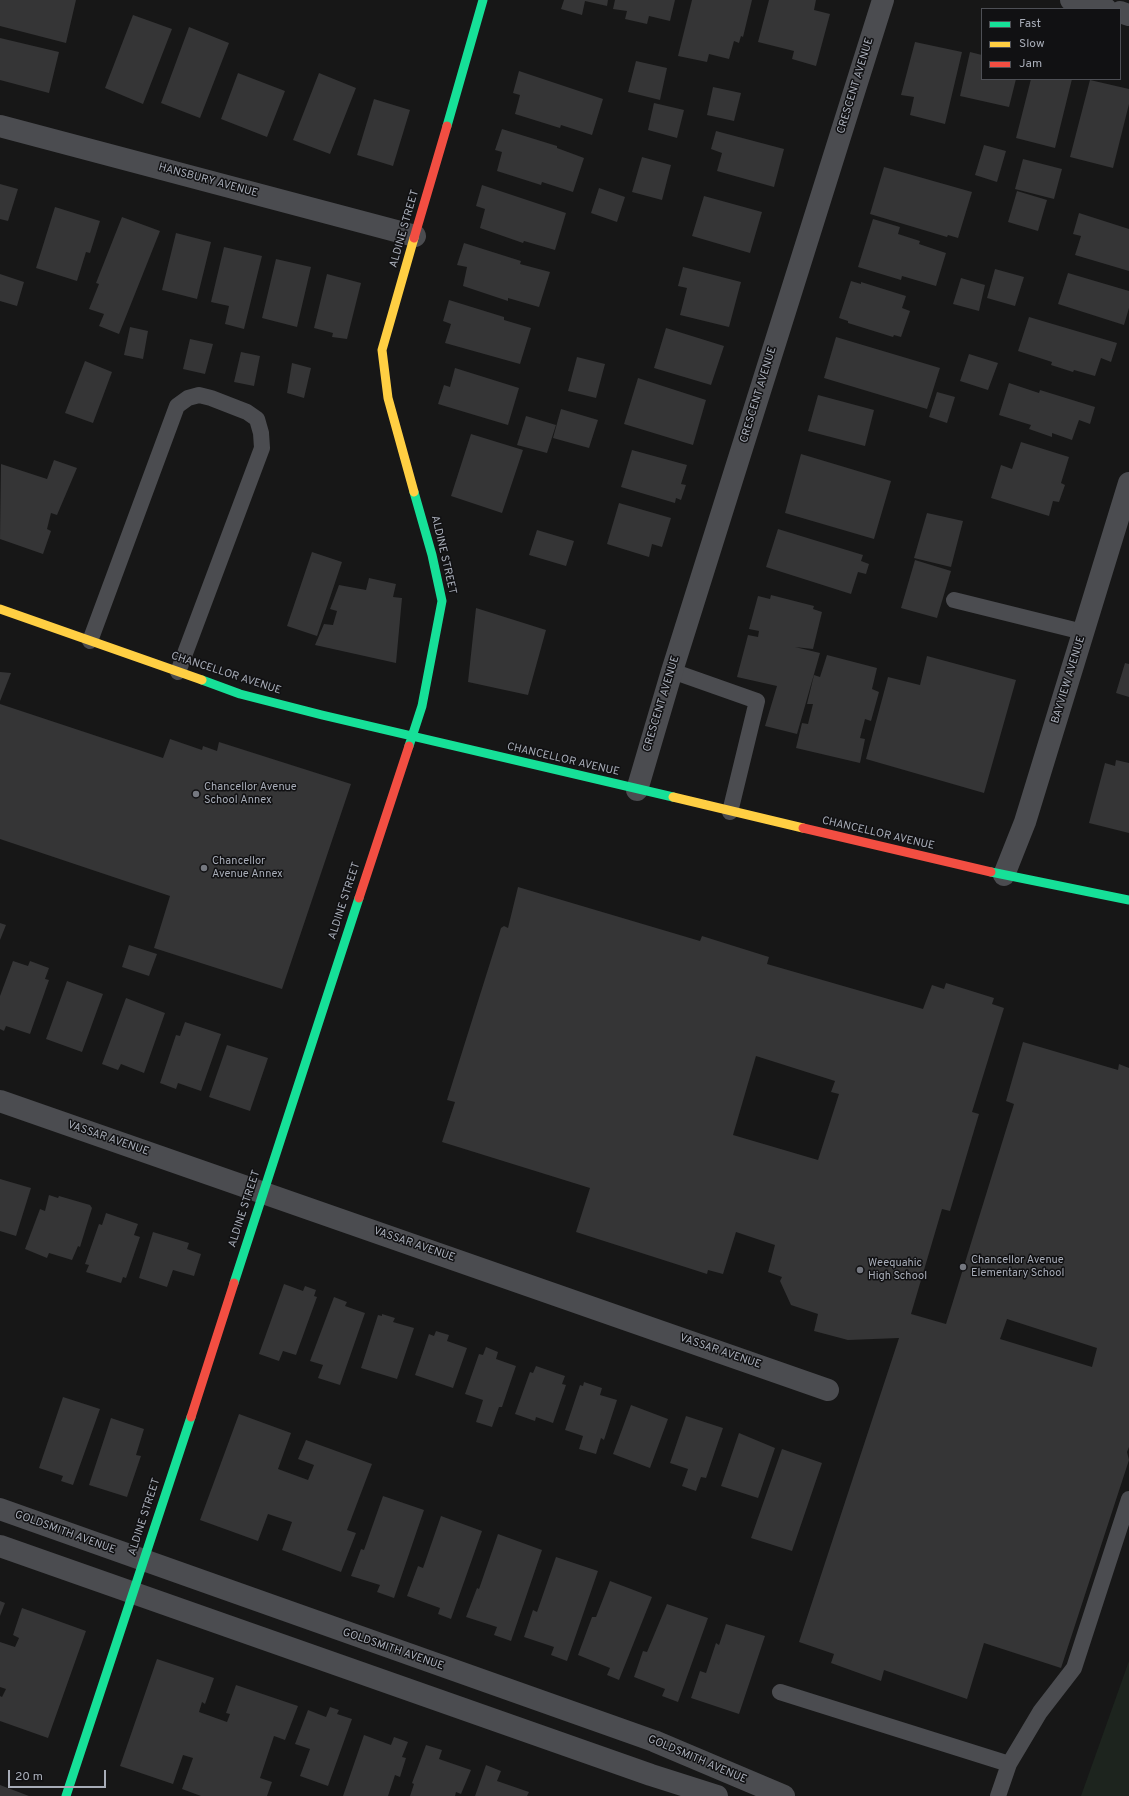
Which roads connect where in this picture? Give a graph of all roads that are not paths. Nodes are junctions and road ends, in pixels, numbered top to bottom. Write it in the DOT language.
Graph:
graph roads {
  1 [pos="483,0"];
  2 [pos="883,0"];
  3 [pos="1071,0"];
  4 [pos="1102,8"];
  5 [pos="0,126"];
  6 [pos="415,236"];
  7 [pos="1129,484"];
  8 [pos="954,600"];
  9 [pos="0,609"];
  10 [pos="1083,632"];
  11 [pos="90,641"];
  12 [pos="672,671"];
  13 [pos="178,672"];
  14 [pos="412,737"];
  15 [pos="637,790"];
  16 [pos="730,812"];
  17 [pos="1004,875"];
  18 [pos="1129,900"];
  19 [pos="0,1101"];
  20 [pos="262,1192"];
  21 [pos="828,1390"];
  22 [pos="1129,1499"];
  23 [pos="0,1509"];
  24 [pos="0,1546"];
  25 [pos="144,1561"];
  26 [pos="133,1593"];
  27 [pos="419,1659"];
  28 [pos="410,1690"];
  29 [pos="780,1692"];
  30 [pos="1009,1764"];
  31 [pos="66,1796"];
  32 [pos="717,1796"];
  33 [pos="784,1796"];
  34 [pos="998,1796"];
  1 -- 6 [label="street, ALDINE STREET"];
  2 -- 12 [label="street, CRESCENT AVENUE"];
  3 -- 4 [label="street"];
  5 -- 6 [label="street, HANSBURY AVENUE"];
  6 -- 14 [label="street, ALDINE STREET"];
  7 -- 10 [label="street, BAYVIEW AVENUE"];
  8 -- 10 [label="lane"];
  9 -- 11 [label="street, CHANCELLOR AVENUE"];
  10 -- 17 [label="street, BAYVIEW AVENUE"];
  11 -- 13 [label="street, CHANCELLOR AVENUE"];
  11 -- 13 [label="lane"];
  12 -- 15 [label="street, CRESCENT AVENUE"];
  12 -- 16 [label="lane"];
  13 -- 14 [label="street, CHANCELLOR AVENUE"];
  14 -- 15 [label="street, CHANCELLOR AVENUE"];
  14 -- 20 [label="street, ALDINE STREET"];
  15 -- 16 [label="street, CHANCELLOR AVENUE"];
  16 -- 17 [label="street, CHANCELLOR AVENUE"];
  17 -- 18 [label="street, CHANCELLOR AVENUE"];
  19 -- 20 [label="street, VASSAR AVENUE"];
  20 -- 21 [label="street, VASSAR AVENUE"];
  20 -- 25 [label="street, ALDINE STREET"];
  22 -- 30 [label="lane"];
  23 -- 25 [label="street, GOLDSMITH AVENUE"];
  24 -- 26 [label="street"];
  25 -- 26 [label="street, ALDINE STREET"];
  25 -- 27 [label="street, GOLDSMITH AVENUE"];
  26 -- 28 [label="street"];
  26 -- 31 [label="street, ALDINE STREET"];
  27 -- 28 [label="street"];
  27 -- 33 [label="street, GOLDSMITH AVENUE"];
  28 -- 32 [label="street"];
  29 -- 30 [label="lane"];
  30 -- 34 [label="lane"];
}
